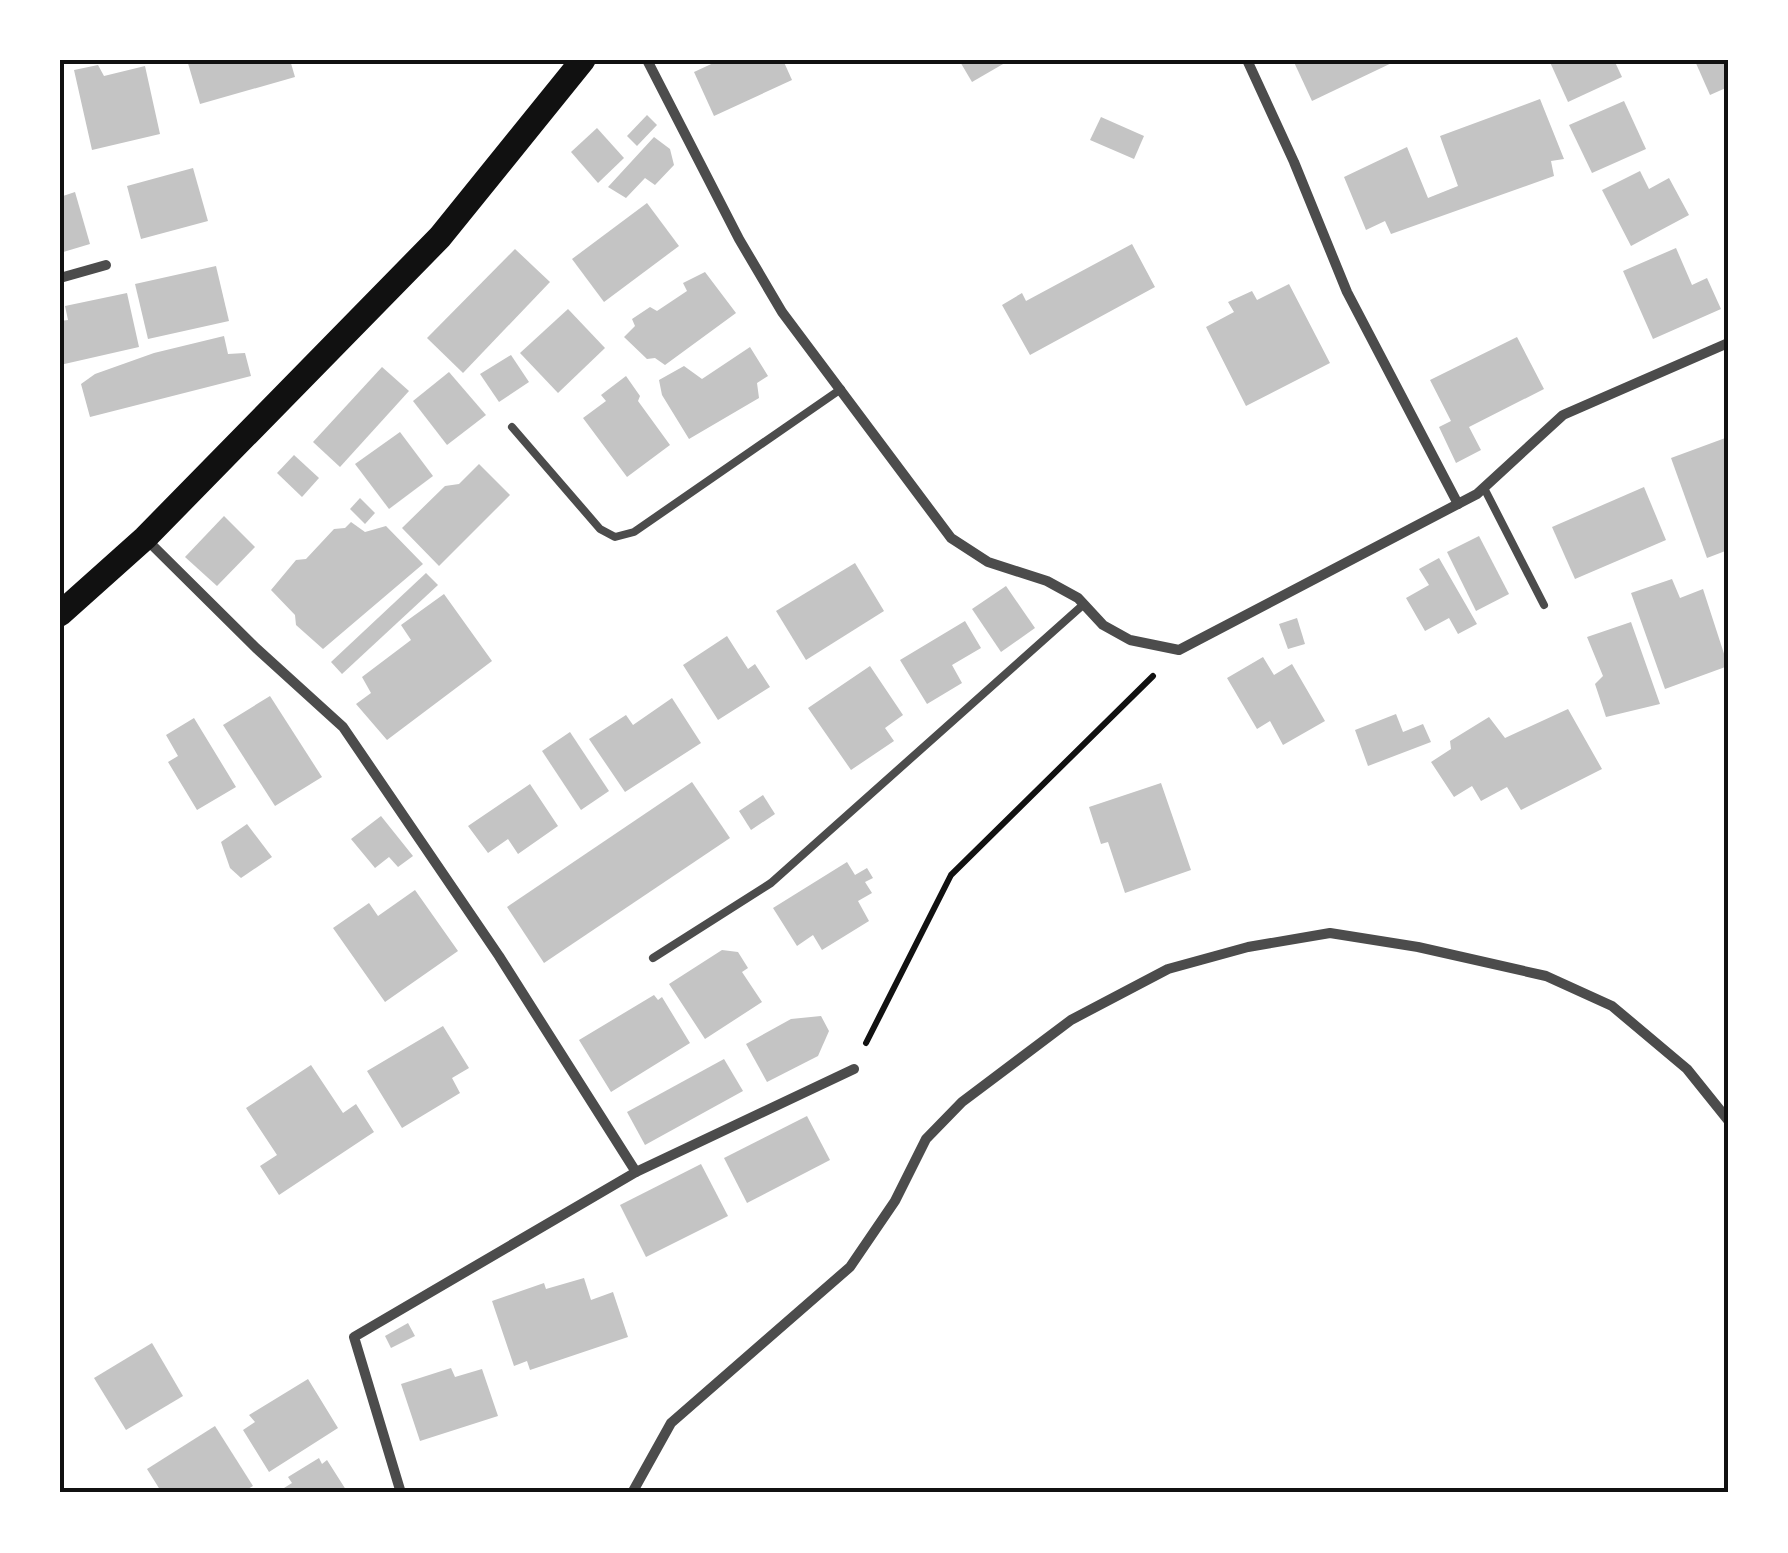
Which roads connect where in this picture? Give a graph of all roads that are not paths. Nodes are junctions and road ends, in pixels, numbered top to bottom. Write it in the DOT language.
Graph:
graph roads {
  1 [pos="646,60"];
  2 [pos="1247,60"];
  3 [pos="574,63"];
  4 [pos="106,265"];
  5 [pos="60,278"];
  6 [pos="1728,342"];
  7 [pos="840,389"];
  8 [pos="512,427"];
  9 [pos="1484,488"];
  10 [pos="1458,504"];
  11 [pos="145,538"];
  12 [pos="1084,604"];
  13 [pos="1544,606"];
  14 [pos="60,614"];
  15 [pos="653,958"];
  16 [pos="854,1069"];
  17 [pos="1728,1120"];
  18 [pos="636,1172"];
  19 [pos="401,1493"];
  20 [pos="632,1493"];
  1 -- 7 [label="street"];
  2 -- 10 [label="street"];
  3 -- 11 [label="main road"];
  4 -- 5 [label="street"];
  6 -- 9 [label="street"];
  7 -- 8 [label="lane"];
  7 -- 12 [label="street"];
  9 -- 10 [label="street"];
  9 -- 13 [label="lane"];
  10 -- 12 [label="street"];
  11 -- 14 [label="main road"];
  11 -- 18 [label="street"];
  12 -- 15 [label="lane"];
  16 -- 18 [label="street"];
  17 -- 20 [label="street"];
  18 -- 19 [label="street"];
}
